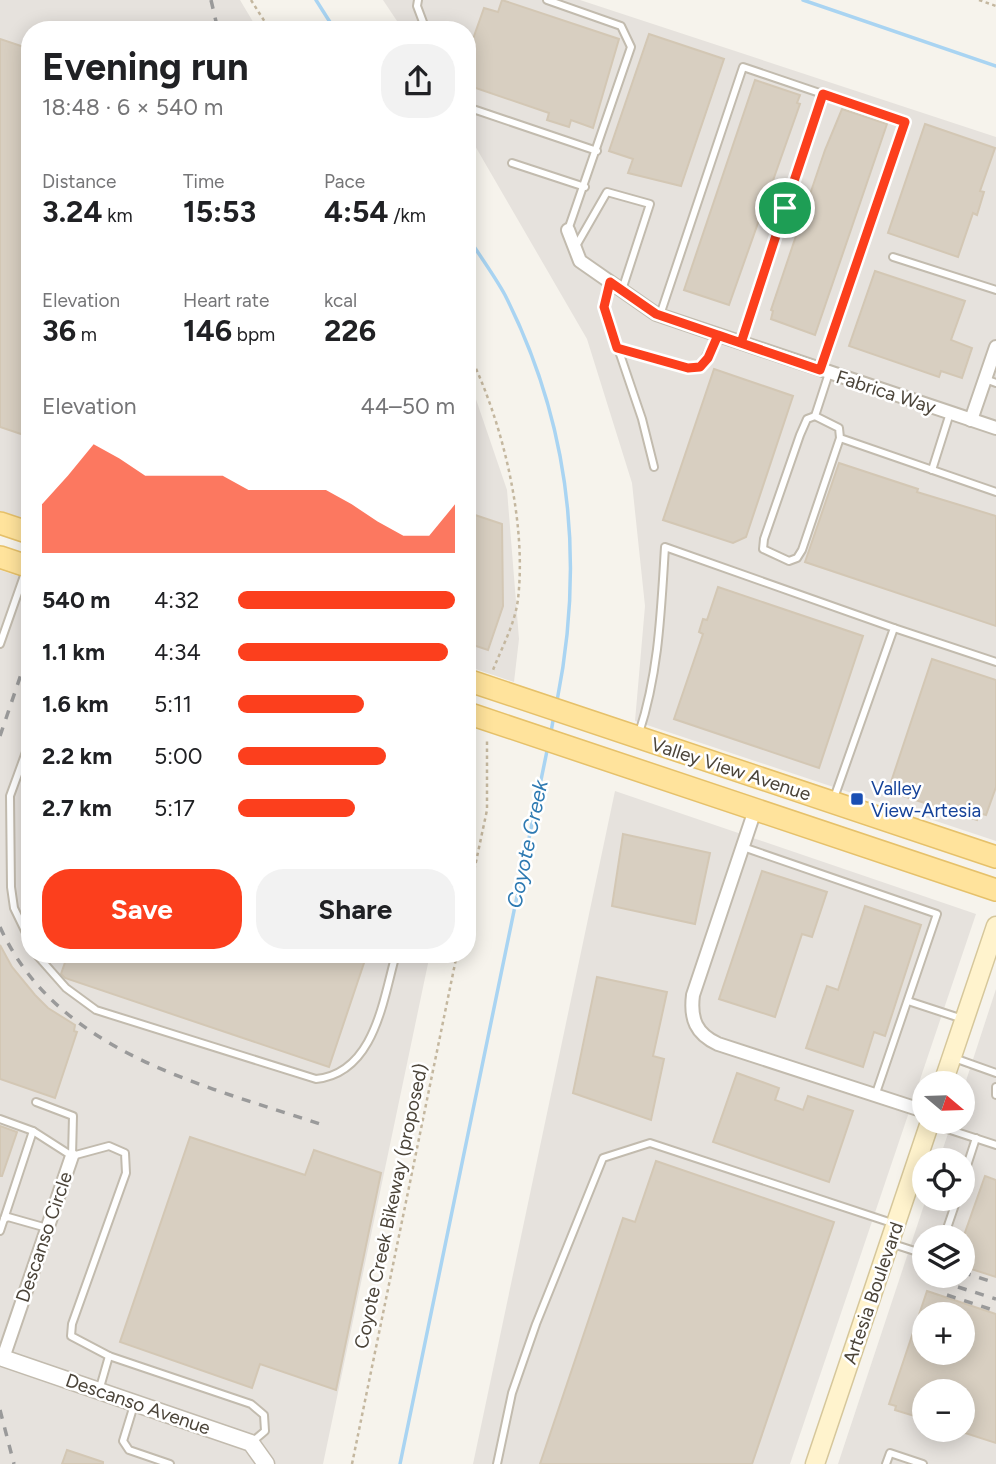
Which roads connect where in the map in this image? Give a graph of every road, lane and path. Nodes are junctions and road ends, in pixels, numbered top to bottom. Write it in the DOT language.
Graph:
graph roads {
  1 [pos="251,0"];
  2 [pos="418,0"];
  3 [pos="547,0"];
  4 [pos="979,0"];
  5 [pos="996,6"];
  6 [pos="264,21"];
  7 [pos="422,21"];
  8 [pos="823,94"];
  9 [pos="476,110"];
  10 [pos="597,152"];
  11 [pos="512,163"];
  12 [pos="585,187"];
  13 [pos="568,230"];
  14 [pos="575,247"];
  15 [pos="893,257"];
  16 [pos="610,282"];
  17 [pos="622,290"];
  18 [pos="996,290"];
  19 [pos="660,315"];
  20 [pos="718,335"];
  21 [pos="741,343"];
  22 [pos="996,347"];
  23 [pos="617,348"];
  24 [pos="476,367"];
  25 [pos="825,372"];
  26 [pos="990,381"];
  27 [pos="950,413"];
  28 [pos="815,416"];
  29 [pos="971,420"];
  30 [pos="996,428"];
  31 [pos="840,438"];
  32 [pos="654,467"];
  33 [pos="932,470"];
  34 [pos="996,492"];
  35 [pos="0,523"];
  36 [pos="21,530"];
  37 [pos="0,557"];
  38 [pos="21,562"];
  39 [pos="21,584"];
  40 [pos="894,628"];
  41 [pos="2,633"];
  42 [pos="0,644"];
  43 [pos="996,662"];
  44 [pos="477,683"];
  45 [pos="476,716"];
  46 [pos="498,723"];
  47 [pos="637,738"];
  48 [pos="21,766"];
  49 [pos="832,803"];
  50 [pos="755,810"];
  51 [pos="743,847"];
  52 [pos="996,857"];
  53 [pos="476,859"];
  54 [pos="996,890"];
  55 [pos="21,922"];
  56 [pos="994,938"];
  57 [pos="44,963"];
  58 [pos="393,963"];
  59 [pos="455,963"];
  60 [pos="908,1001"];
  61 [pos="965,1020"];
  62 [pos="952,1058"];
  63 [pos="947,1071"];
  64 [pos="996,1073"];
  65 [pos="996,1087"];
  66 [pos="996,1095"];
  67 [pos="875,1096"];
  68 [pos="36,1102"];
  69 [pos="912,1112"];
  70 [pos="0,1119"];
  71 [pos="33,1131"];
  72 [pos="923,1134"];
  73 [pos="966,1134"];
  74 [pos="976,1138"];
  75 [pos="996,1145"];
  76 [pos="973,1148"];
  77 [pos="72,1156"];
  78 [pos="4,1219"];
  79 [pos="896,1224"];
  80 [pos="47,1228"];
  81 [pos="0,1231"];
  82 [pos="890,1243"];
  83 [pos="912,1250"];
  84 [pos="109,1356"];
  85 [pos="2,1357"];
  86 [pos="99,1391"];
  87 [pos="134,1403"];
  88 [pos="251,1443"];
  89 [pos="170,1464"];
  90 [pos="266,1464"];
  91 [pos="352,1464"];
  92 [pos="497,1464"];
  93 [pos="815,1464"];
  94 [pos="886,1464"];
  95 [pos="923,1464"];
  1 -- 6 [label="path"];
  2 -- 7 [label="lane"];
  3 -- 10 [label="lane"];
  4 -- 5 [label="path"];
  8 -- 19 [label="lane"];
  8 -- 21 [label="lane"];
  8 -- 25 [label="lane"];
  9 -- 10 [label="lane"];
  10 -- 12 [label="lane"];
  11 -- 12 [label="lane"];
  12 -- 13 [label="lane"];
  13 -- 14 [label="street, Fabrica Way"];
  14 -- 16 [label="street, Fabrica Way"];
  14 -- 17 [label="lane"];
  15 -- 18 [label="lane"];
  16 -- 17 [label="street, Fabrica Way"];
  16 -- 23 [label="lane"];
  17 -- 19 [label="street, Fabrica Way"];
  19 -- 20 [label="street, Fabrica Way"];
  20 -- 21 [label="street, Fabrica Way"];
  20 -- 23 [label="lane"];
  21 -- 25 [label="street, Fabrica Way"];
  22 -- 26 [label="street"];
  23 -- 32 [label="lane"];
  24 -- 44 [label="path"];
  25 -- 27 [label="street, Fabrica Way"];
  25 -- 28 [label="lane"];
  26 -- 29 [label="street"];
  27 -- 29 [label="street, Fabrica Way"];
  27 -- 33 [label="lane"];
  28 -- 31 [label="lane"];
  28 -- 31 [label="lane"];
  29 -- 30 [label="street, Fabrica Way"];
  31 -- 33 [label="lane"];
  33 -- 34 [label="lane"];
  35 -- 36 [label="main road"];
  37 -- 38 [label="main road"];
  39 -- 41 [label="lane"];
  40 -- 43 [label="lane"];
  40 -- 47 [label="lane"];
  40 -- 49 [label="lane"];
  41 -- 42 [label="lane"];
  44 -- 47 [label="main road, Valley View Avenue"];
  45 -- 46 [label="main road, Valley View Avenue"];
  46 -- 50 [label="main road, Valley View Avenue"];
  46 -- 53 [label="path"];
  47 -- 49 [label="main road, Valley View Avenue"];
  48 -- 55 [label="lane"];
  49 -- 52 [label="main road, Valley View Avenue"];
  50 -- 51 [label="street"];
  50 -- 54 [label="main road, Valley View Avenue"];
  51 -- 60 [label="lane"];
  51 -- 67 [label="street"];
  56 -- 61 [label="main road"];
  57 -- 58 [label="lane"];
  59 -- 91 [label="path, Coyote Creek Bikeway (proposed)"];
  60 -- 61 [label="lane"];
  60 -- 67 [label="lane"];
  61 -- 62 [label="main road"];
  62 -- 63 [label="main road"];
  62 -- 64 [label="lane"];
  65 -- 66 [label="lane"];
  67 -- 69 [label="street"];
  68 -- 77 [label="lane"];
  70 -- 71 [label="lane"];
  71 -- 77 [label="lane"];
  71 -- 78 [label="lane"];
  72 -- 79 [label="main road, Artesia Boulevard"];
  73 -- 74 [label="lane"];
  74 -- 75 [label="lane"];
  74 -- 76 [label="lane"];
  77 -- 80 [label="street, Descanso Circle"];
  77 -- 84 [label="lane"];
  78 -- 80 [label="lane"];
  78 -- 81 [label="lane"];
  79 -- 82 [label="main road, Artesia Boulevard"];
  79 -- 92 [label="lane"];
  80 -- 85 [label="street, Descanso Circle"];
  82 -- 83 [label="lane"];
  82 -- 93 [label="main road, Artesia Boulevard"];
  84 -- 86 [label="lane"];
  84 -- 88 [label="lane"];
  85 -- 86 [label="street, Descanso Avenue"];
  86 -- 87 [label="street, Descanso Avenue"];
  87 -- 88 [label="street, Descanso Avenue"];
  87 -- 89 [label="lane"];
  88 -- 90 [label="street"];
  94 -- 95 [label="lane"];
}
